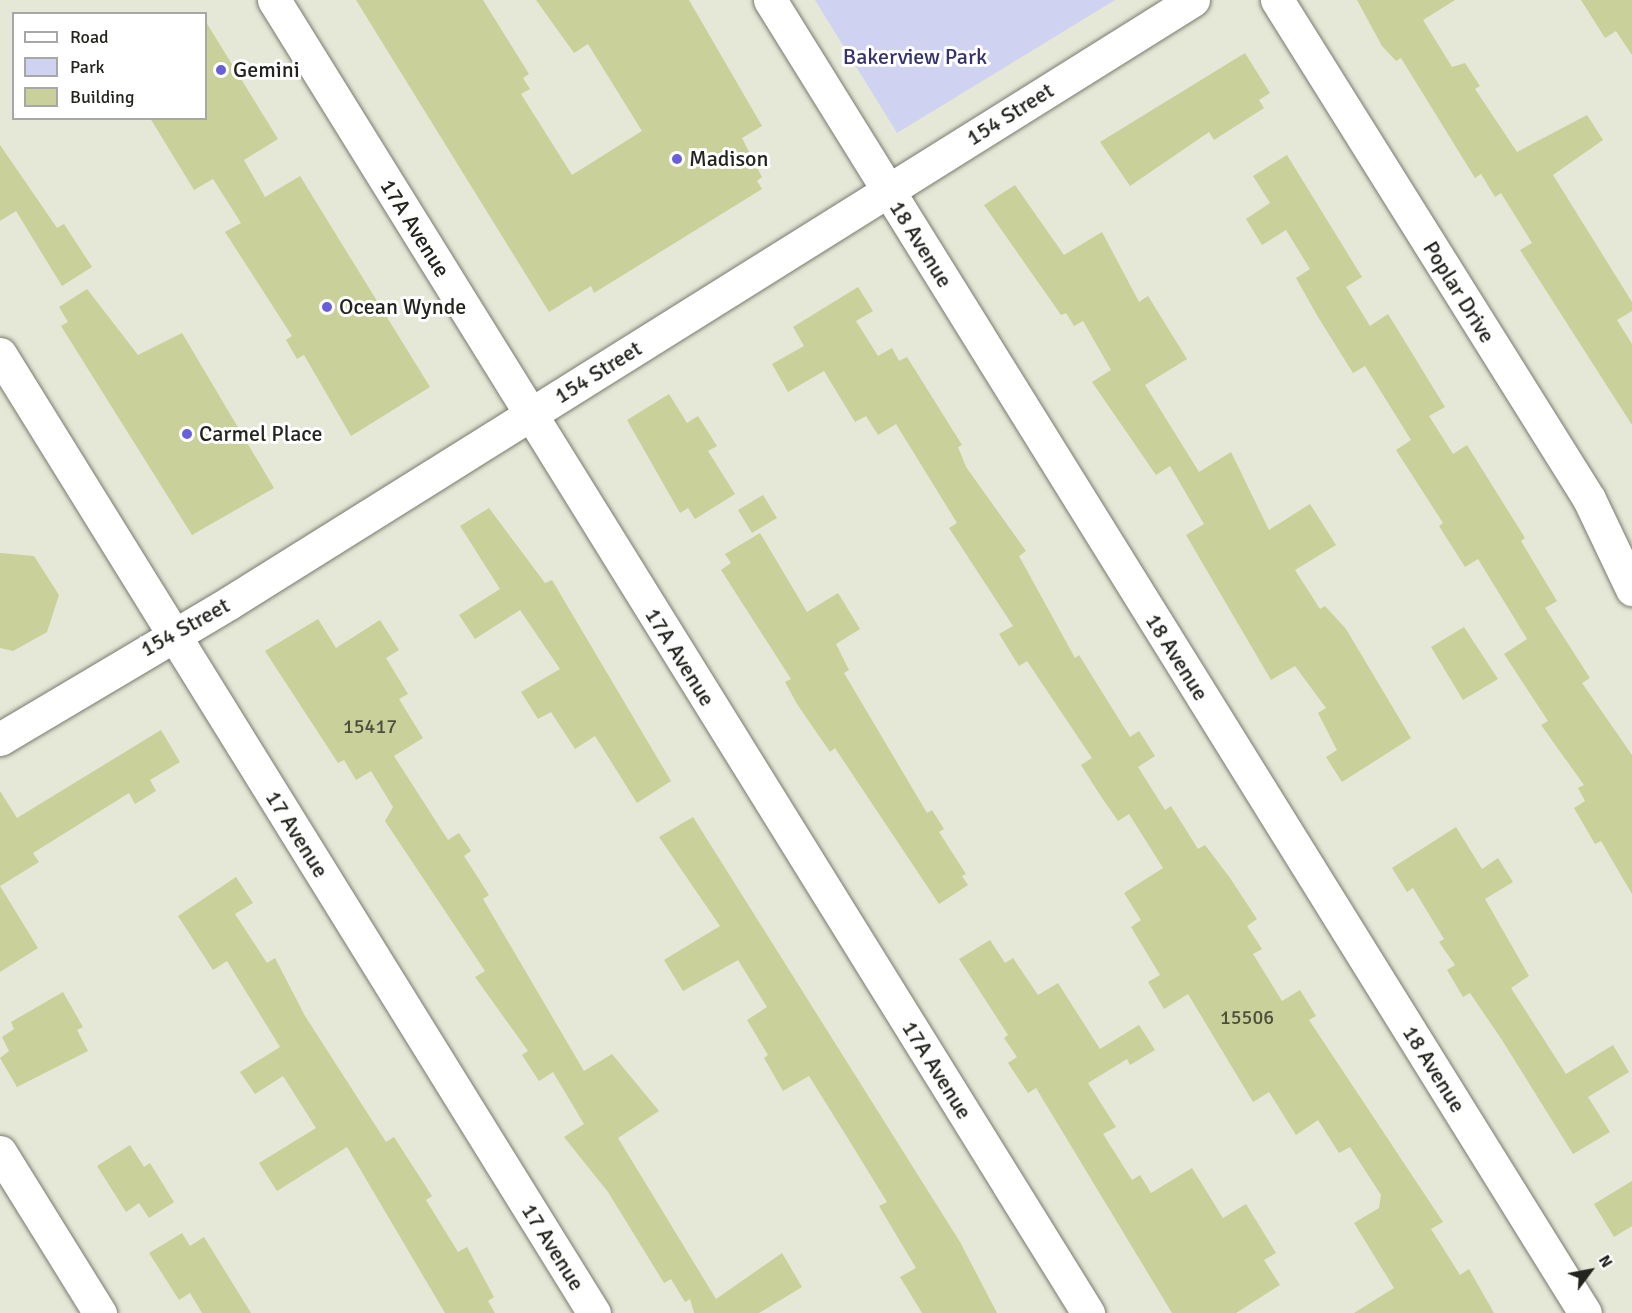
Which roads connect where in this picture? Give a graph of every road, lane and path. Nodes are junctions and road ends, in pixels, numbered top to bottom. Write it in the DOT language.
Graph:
graph roads {
  1 [pos="274,0"];
  2 [pos="770,0"];
  3 [pos="1193,0"];
  4 [pos="1277,0"];
  5 [pos="888,190"];
  6 [pos="0,354"];
  7 [pos="530,415"];
  8 [pos="1632,589"];
  9 [pos="173,634"];
  10 [pos="0,739"];
  11 [pos="0,1152"];
  12 [pos="100,1313"];
  13 [pos="594,1313"];
  14 [pos="1088,1313"];
  15 [pos="1585,1313"];
  1 -- 7 [label="street, 17A Avenue"];
  2 -- 5 [label="street, 18 Avenue"];
  3 -- 5 [label="street, 154 Street"];
  4 -- 8 [label="street, Poplar Drive"];
  5 -- 7 [label="street, 154 Street"];
  5 -- 15 [label="street, 18 Avenue"];
  6 -- 9 [label="street, 17 Avenue"];
  7 -- 9 [label="street, 154 Street"];
  7 -- 14 [label="street, 17A Avenue"];
  9 -- 10 [label="street, 154 Street"];
  9 -- 13 [label="street, 17 Avenue"];
  11 -- 12 [label="street"];
}
